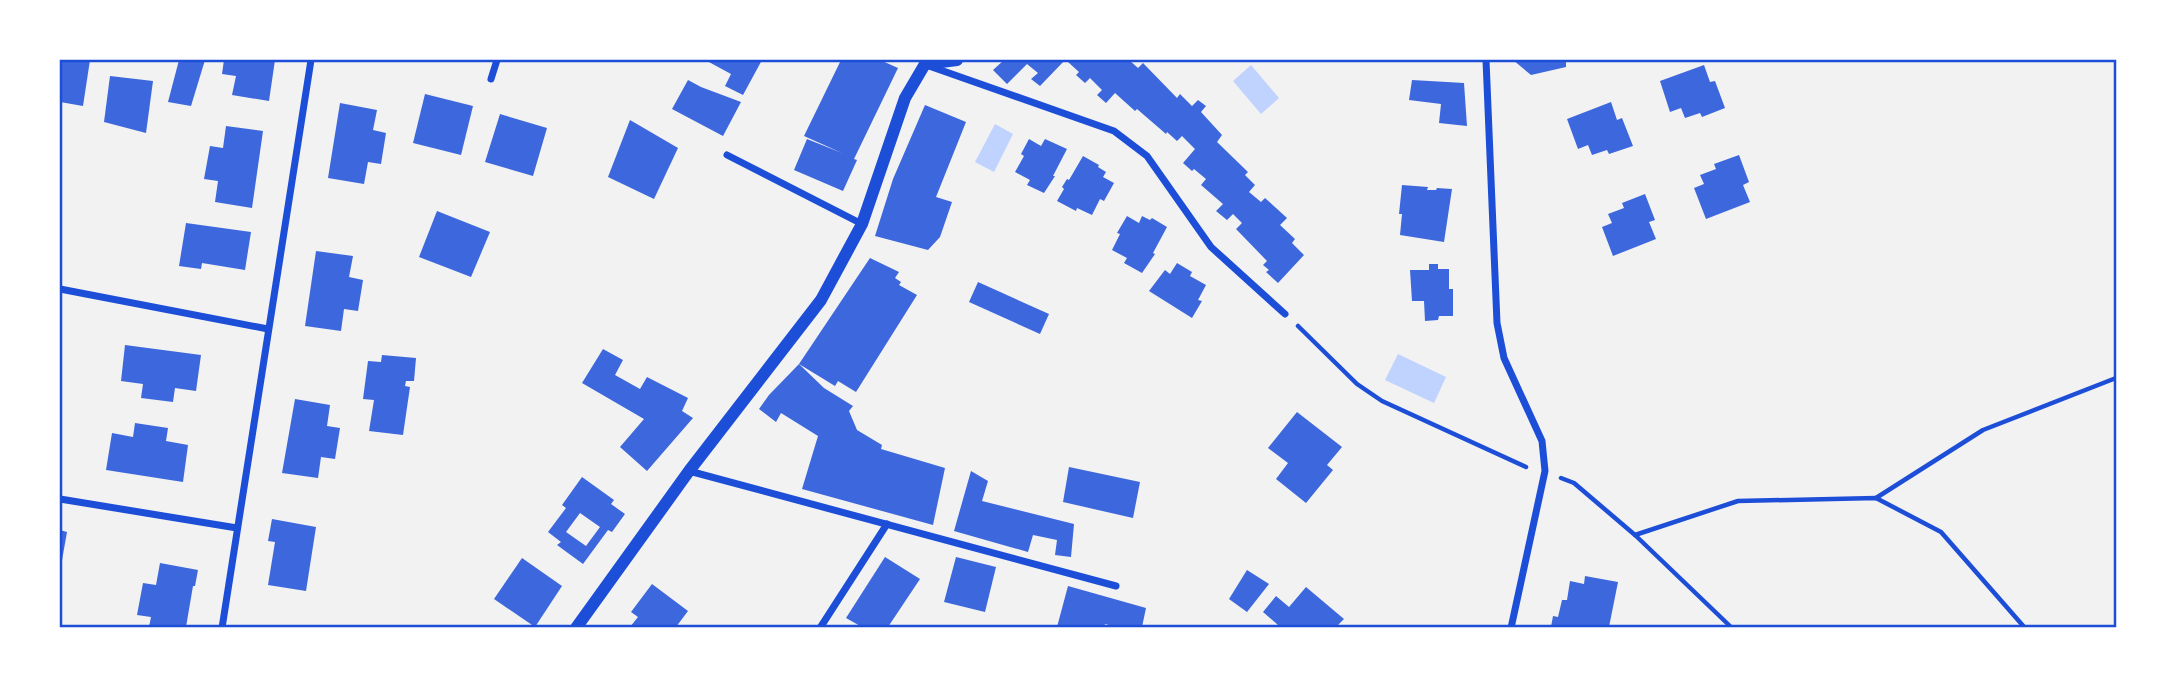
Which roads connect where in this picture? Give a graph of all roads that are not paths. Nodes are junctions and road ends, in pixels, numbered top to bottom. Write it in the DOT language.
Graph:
graph roads {
  1 [pos="311,60"];
  2 [pos="497,60"];
  3 [pos="957,60"];
  4 [pos="1486,60"];
  5 [pos="926,64"];
  6 [pos="491,79"];
  7 [pos="727,155"];
  8 [pos="862,224"];
  9 [pos="60,289"];
  10 [pos="1286,314"];
  11 [pos="268,329"];
  12 [pos="689,471"];
  13 [pos="60,499"];
  14 [pos="887,524"];
  15 [pos="237,528"];
  16 [pos="1116,586"];
  17 [pos="222,628"];
  18 [pos="576,628"];
  19 [pos="820,628"];
  20 [pos="1511,628"];
  1 -- 11 [label="street"];
  2 -- 6 [label="street"];
  3 -- 5 [label="street"];
  4 -- 20 [label="street"];
  5 -- 8 [label="street"];
  5 -- 10 [label="street"];
  7 -- 8 [label="street"];
  8 -- 12 [label="street"];
  9 -- 11 [label="street"];
  11 -- 15 [label="street"];
  12 -- 14 [label="street"];
  12 -- 18 [label="street"];
  13 -- 15 [label="street"];
  14 -- 16 [label="street"];
  14 -- 19 [label="street"];
  15 -- 17 [label="street"];
}
